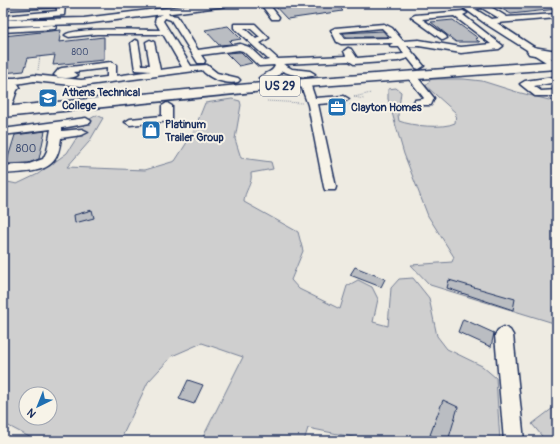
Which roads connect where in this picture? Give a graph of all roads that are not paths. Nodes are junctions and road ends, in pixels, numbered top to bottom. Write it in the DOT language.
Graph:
graph roads {
  1 [pos="228,3"];
  2 [pos="264,3"];
  3 [pos="464,5"];
  4 [pos="3,8"];
  5 [pos="474,12"];
  6 [pos="164,13"];
  7 [pos="455,13"];
  8 [pos="557,16"];
  9 [pos="275,17"];
  10 [pos="3,18"];
  11 [pos="3,23"];
  12 [pos="496,23"];
  13 [pos="52,27"];
  14 [pos="475,28"];
  15 [pos="3,30"];
  16 [pos="165,32"];
  17 [pos="70,35"];
  18 [pos="443,38"];
  19 [pos="150,42"];
  20 [pos="255,42"];
  21 [pos="399,42"];
  22 [pos="135,43"];
  23 [pos="196,53"];
  24 [pos="410,55"];
  25 [pos="352,58"];
  26 [pos="552,60"];
  27 [pos="279,64"];
  28 [pos="188,69"];
  29 [pos="155,70"];
  30 [pos="206,70"];
  31 [pos="415,71"];
  32 [pos="264,78"];
  33 [pos="307,79"];
  34 [pos="242,80"];
  35 [pos="355,80"];
  36 [pos="554,80"];
  37 [pos="557,93"];
  38 [pos="186,94"];
  39 [pos="149,97"];
  40 [pos="349,99"];
  41 [pos="419,102"];
  42 [pos="5,103"];
  43 [pos="308,103"];
  44 [pos="167,106"];
  45 [pos="86,121"];
  46 [pos="130,122"];
  47 [pos="56,130"];
  48 [pos="3,132"];
  49 [pos="82,132"];
  50 [pos="3,170"];
  51 [pos="330,187"];
  52 [pos="504,335"];
  53 [pos="514,441"];
  1 -- 6 [label="main road"];
  2 -- 9 [label="street"];
  3 -- 5 [label="street"];
  3 -- 12 [label="street"];
  4 -- 10 [label="street"];
  5 -- 7 [label="street"];
  5 -- 12 [label="street"];
  6 -- 11 [label="main road"];
  6 -- 16 [label="street"];
  6 -- 23 [label="street"];
  7 -- 14 [label="street"];
  7 -- 18 [label="street"];
  8 -- 12 [label="street"];
  12 -- 14 [label="street"];
  12 -- 26 [label="street"];
  13 -- 15 [label="street"];
  14 -- 21 [label="street"];
  16 -- 17 [label="street"];
  16 -- 28 [label="street"];
  19 -- 29 [label="street"];
  20 -- 27 [label="street"];
  21 -- 21 [label="street"];
  21 -- 24 [label="street"];
  21 -- 25 [label="street"];
  22 -- 29 [label="street"];
  23 -- 27 [label="street"];
  23 -- 30 [label="street"];
  24 -- 25 [label="street"];
  24 -- 31 [label="street"];
  25 -- 27 [label="street"];
  26 -- 31 [label="highway, US 29"];
  26 -- 35 [label="highway"];
  27 -- 32 [label="street"];
  27 -- 33 [label="street"];
  28 -- 29 [label="street"];
  28 -- 30 [label="street"];
  29 -- 42 [label="street"];
  30 -- 34 [label="street"];
  31 -- 33 [label="highway, US 29"];
  31 -- 35 [label="highway, US 29"];
  31 -- 41 [label="street"];
  32 -- 33 [label="highway, US 29"];
  32 -- 34 [label="highway, US 29"];
  33 -- 35 [label="highway, US 29"];
  33 -- 38 [label="highway, US 29"];
  33 -- 43 [label="street"];
  34 -- 42 [label="highway"];
  36 -- 37 [label="street"];
  38 -- 39 [label="highway, US 29"];
  38 -- 44 [label="street"];
  39 -- 42 [label="highway, US 29"];
  39 -- 44 [label="street"];
  40 -- 43 [label="street"];
  43 -- 51 [label="street"];
  44 -- 46 [label="street"];
  45 -- 47 [label="street"];
  47 -- 48 [label="street"];
  47 -- 49 [label="street"];
  47 -- 50 [label="street"];
  52 -- 53 [label="street"];
}
